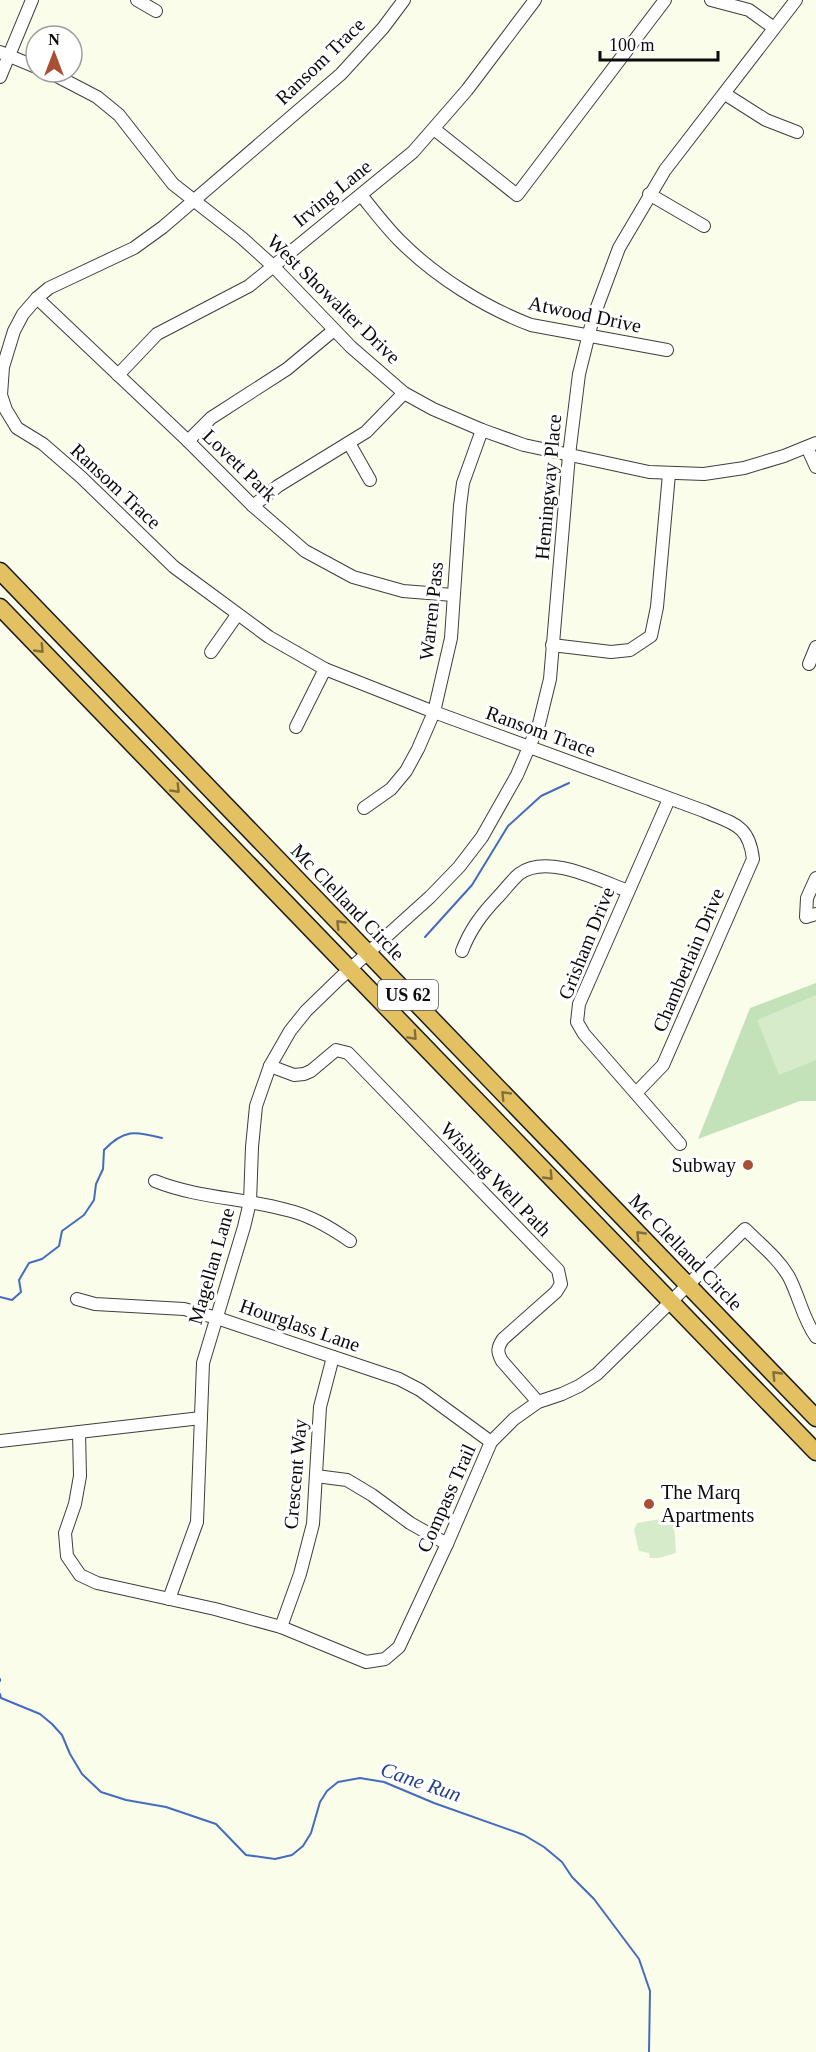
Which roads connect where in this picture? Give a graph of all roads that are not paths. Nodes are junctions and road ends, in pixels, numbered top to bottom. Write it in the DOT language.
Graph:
graph roads {
  1 [pos="32,0"];
  2 [pos="137,0"];
  3 [pos="404,0"];
  4 [pos="535,0"];
  5 [pos="665,0"];
  6 [pos="711,0"];
  7 [pos="795,0"];
  8 [pos="156,11"];
  9 [pos="774,28"];
  10 [pos="5,54"];
  11 [pos="24,62"];
  12 [pos="0,77"];
  13 [pos="72,84"];
  14 [pos="725,94"];
  15 [pos="434,129"];
  16 [pos="797,132"];
  17 [pos="650,194"];
  18 [pos="361,195"];
  19 [pos="193,201"];
  20 [pos="704,226"];
  21 [pos="273,266"];
  22 [pos="36,298"];
  23 [pos="334,330"];
  24 [pos="589,334"];
  25 [pos="667,350"];
  26 [pos="118,375"];
  27 [pos="404,393"];
  28 [pos="482,430"];
  29 [pos="188,441"];
  30 [pos="349,443"];
  31 [pos="812,445"];
  32 [pos="569,455"];
  33 [pos="816,467"];
  34 [pos="669,474"];
  35 [pos="370,480"];
  36 [pos="253,506"];
  37 [pos="0,571"];
  38 [pos="453,595"];
  39 [pos="0,607"];
  40 [pos="237,615"];
  41 [pos="552,645"];
  42 [pos="816,648"];
  43 [pos="211,652"];
  44 [pos="809,664"];
  45 [pos="325,669"];
  46 [pos="434,712"];
  47 [pos="296,727"];
  48 [pos="529,747"];
  49 [pos="669,799"];
  50 [pos="364,808"];
  51 [pos="746,834"];
  52 [pos="816,878"];
  53 [pos="628,891"];
  54 [pos="816,914"];
  55 [pos="462,951"];
  56 [pos="368,953"];
  57 [pos="349,969"];
  58 [pos="270,1066"];
  59 [pos="636,1093"];
  60 [pos="680,1144"];
  61 [pos="155,1181"];
  62 [pos="250,1202"];
  63 [pos="350,1240"];
  64 [pos="688,1284"];
  65 [pos="77,1299"];
  66 [pos="670,1302"];
  67 [pos="217,1317"];
  68 [pos="816,1336"];
  69 [pos="333,1357"];
  70 [pos="538,1402"];
  71 [pos="201,1418"];
  72 [pos="816,1418"];
  73 [pos="79,1432"];
  74 [pos="0,1440"];
  75 [pos="491,1442"];
  76 [pos="816,1452"];
  77 [pos="316,1476"];
  78 [pos="447,1544"];
  79 [pos="169,1599"];
  80 [pos="281,1628"];
  1 -- 10 [label="street"];
  2 -- 8 [label="street"];
  3 -- 19 [label="street, Ransom Trace"];
  4 -- 15 [label="street, Irving Lane"];
  5 -- 15 [label="street"];
  6 -- 9 [label="street"];
  7 -- 9 [label="street, Hemingway Place"];
  9 -- 14 [label="street, Hemingway Place"];
  10 -- 11 [label="street"];
  10 -- 12 [label="street"];
  13 -- 19 [label="street, West Showalter Drive"];
  14 -- 16 [label="street"];
  14 -- 17 [label="street, Hemingway Place"];
  15 -- 18 [label="street, Irving Lane"];
  17 -- 20 [label="street"];
  17 -- 24 [label="street, Hemingway Place"];
  18 -- 21 [label="street, Irving Lane"];
  18 -- 24 [label="street, Atwood Drive"];
  19 -- 21 [label="street, West Showalter Drive"];
  19 -- 22 [label="street, Ransom Trace"];
  21 -- 23 [label="street, West Showalter Drive"];
  21 -- 26 [label="street, Irving Lane"];
  22 -- 26 [label="street, Lovett Park"];
  22 -- 40 [label="street, Ransom Trace"];
  23 -- 27 [label="street, West Showalter Drive"];
  23 -- 29 [label="street"];
  24 -- 25 [label="street, Atwood Drive"];
  24 -- 32 [label="street, Hemingway Place"];
  26 -- 29 [label="street, Lovett Park"];
  27 -- 28 [label="street, West Showalter Drive"];
  27 -- 30 [label="street"];
  28 -- 32 [label="street, West Showalter Drive"];
  28 -- 38 [label="street, Warren Pass"];
  29 -- 36 [label="street, Lovett Park"];
  30 -- 35 [label="street"];
  30 -- 36 [label="street"];
  31 -- 33 [label="street"];
  31 -- 34 [label="street, West Showalter Drive"];
  32 -- 34 [label="street, West Showalter Drive"];
  32 -- 41 [label="street, Hemingway Place"];
  34 -- 41 [label="street"];
  36 -- 38 [label="street, Lovett Park"];
  56 -- 37 [label="highway, Mc Clelland Circle / US 62, one-way"];
  38 -- 46 [label="street, Warren Pass"];
  39 -- 57 [label="highway, US 62, one-way"];
  40 -- 43 [label="street"];
  40 -- 45 [label="street, Ransom Trace"];
  41 -- 48 [label="street, Hemingway Place"];
  42 -- 44 [label="street"];
  45 -- 46 [label="street, Ransom Trace"];
  45 -- 47 [label="street"];
  46 -- 48 [label="street, Ransom Trace"];
  46 -- 50 [label="street, Warren Pass"];
  48 -- 49 [label="street, Ransom Trace"];
  48 -- 56 [label="street, Hemingway Place"];
  49 -- 51 [label="street, Ransom Trace"];
  49 -- 53 [label="street, Grisham Drive"];
  51 -- 59 [label="street, Chamberlain Drive"];
  52 -- 54 [label="street"];
  53 -- 55 [label="street"];
  53 -- 59 [label="street, Grisham Drive"];
  56 -- 57 [label="street, Hemingway Place"];
  64 -- 56 [label="highway, Mc Clelland Circle / US 62, one-way"];
  57 -- 58 [label="street, Magellan Lane"];
  57 -- 66 [label="highway, US 62, one-way"];
  58 -- 62 [label="street, Magellan Lane"];
  58 -- 70 [label="street, Wishing Well Path"];
  59 -- 60 [label="street, Grisham Drive"];
  61 -- 62 [label="street"];
  62 -- 63 [label="street"];
  62 -- 67 [label="street, Magellan Lane"];
  64 -- 66 [label="street, Compass Trail"];
  64 -- 68 [label="street, Compass Trail"];
  72 -- 64 [label="highway, Mc Clelland Circle / US 62, one-way"];
  65 -- 67 [label="street, Hourglass Lane"];
  66 -- 70 [label="street, Compass Trail"];
  66 -- 76 [label="highway, US 62"];
  67 -- 69 [label="street, Hourglass Lane"];
  67 -- 71 [label="street, Magellan Lane"];
  69 -- 75 [label="street, Hourglass Lane"];
  69 -- 77 [label="street, Crescent Way"];
  70 -- 75 [label="street, Compass Trail"];
  71 -- 73 [label="street"];
  71 -- 79 [label="street, Magellan Lane"];
  73 -- 74 [label="street"];
  73 -- 79 [label="street"];
  75 -- 78 [label="street, Compass Trail"];
  77 -- 78 [label="street"];
  77 -- 80 [label="street, Crescent Way"];
  78 -- 80 [label="street, Compass Trail"];
  79 -- 80 [label="street"];
}
